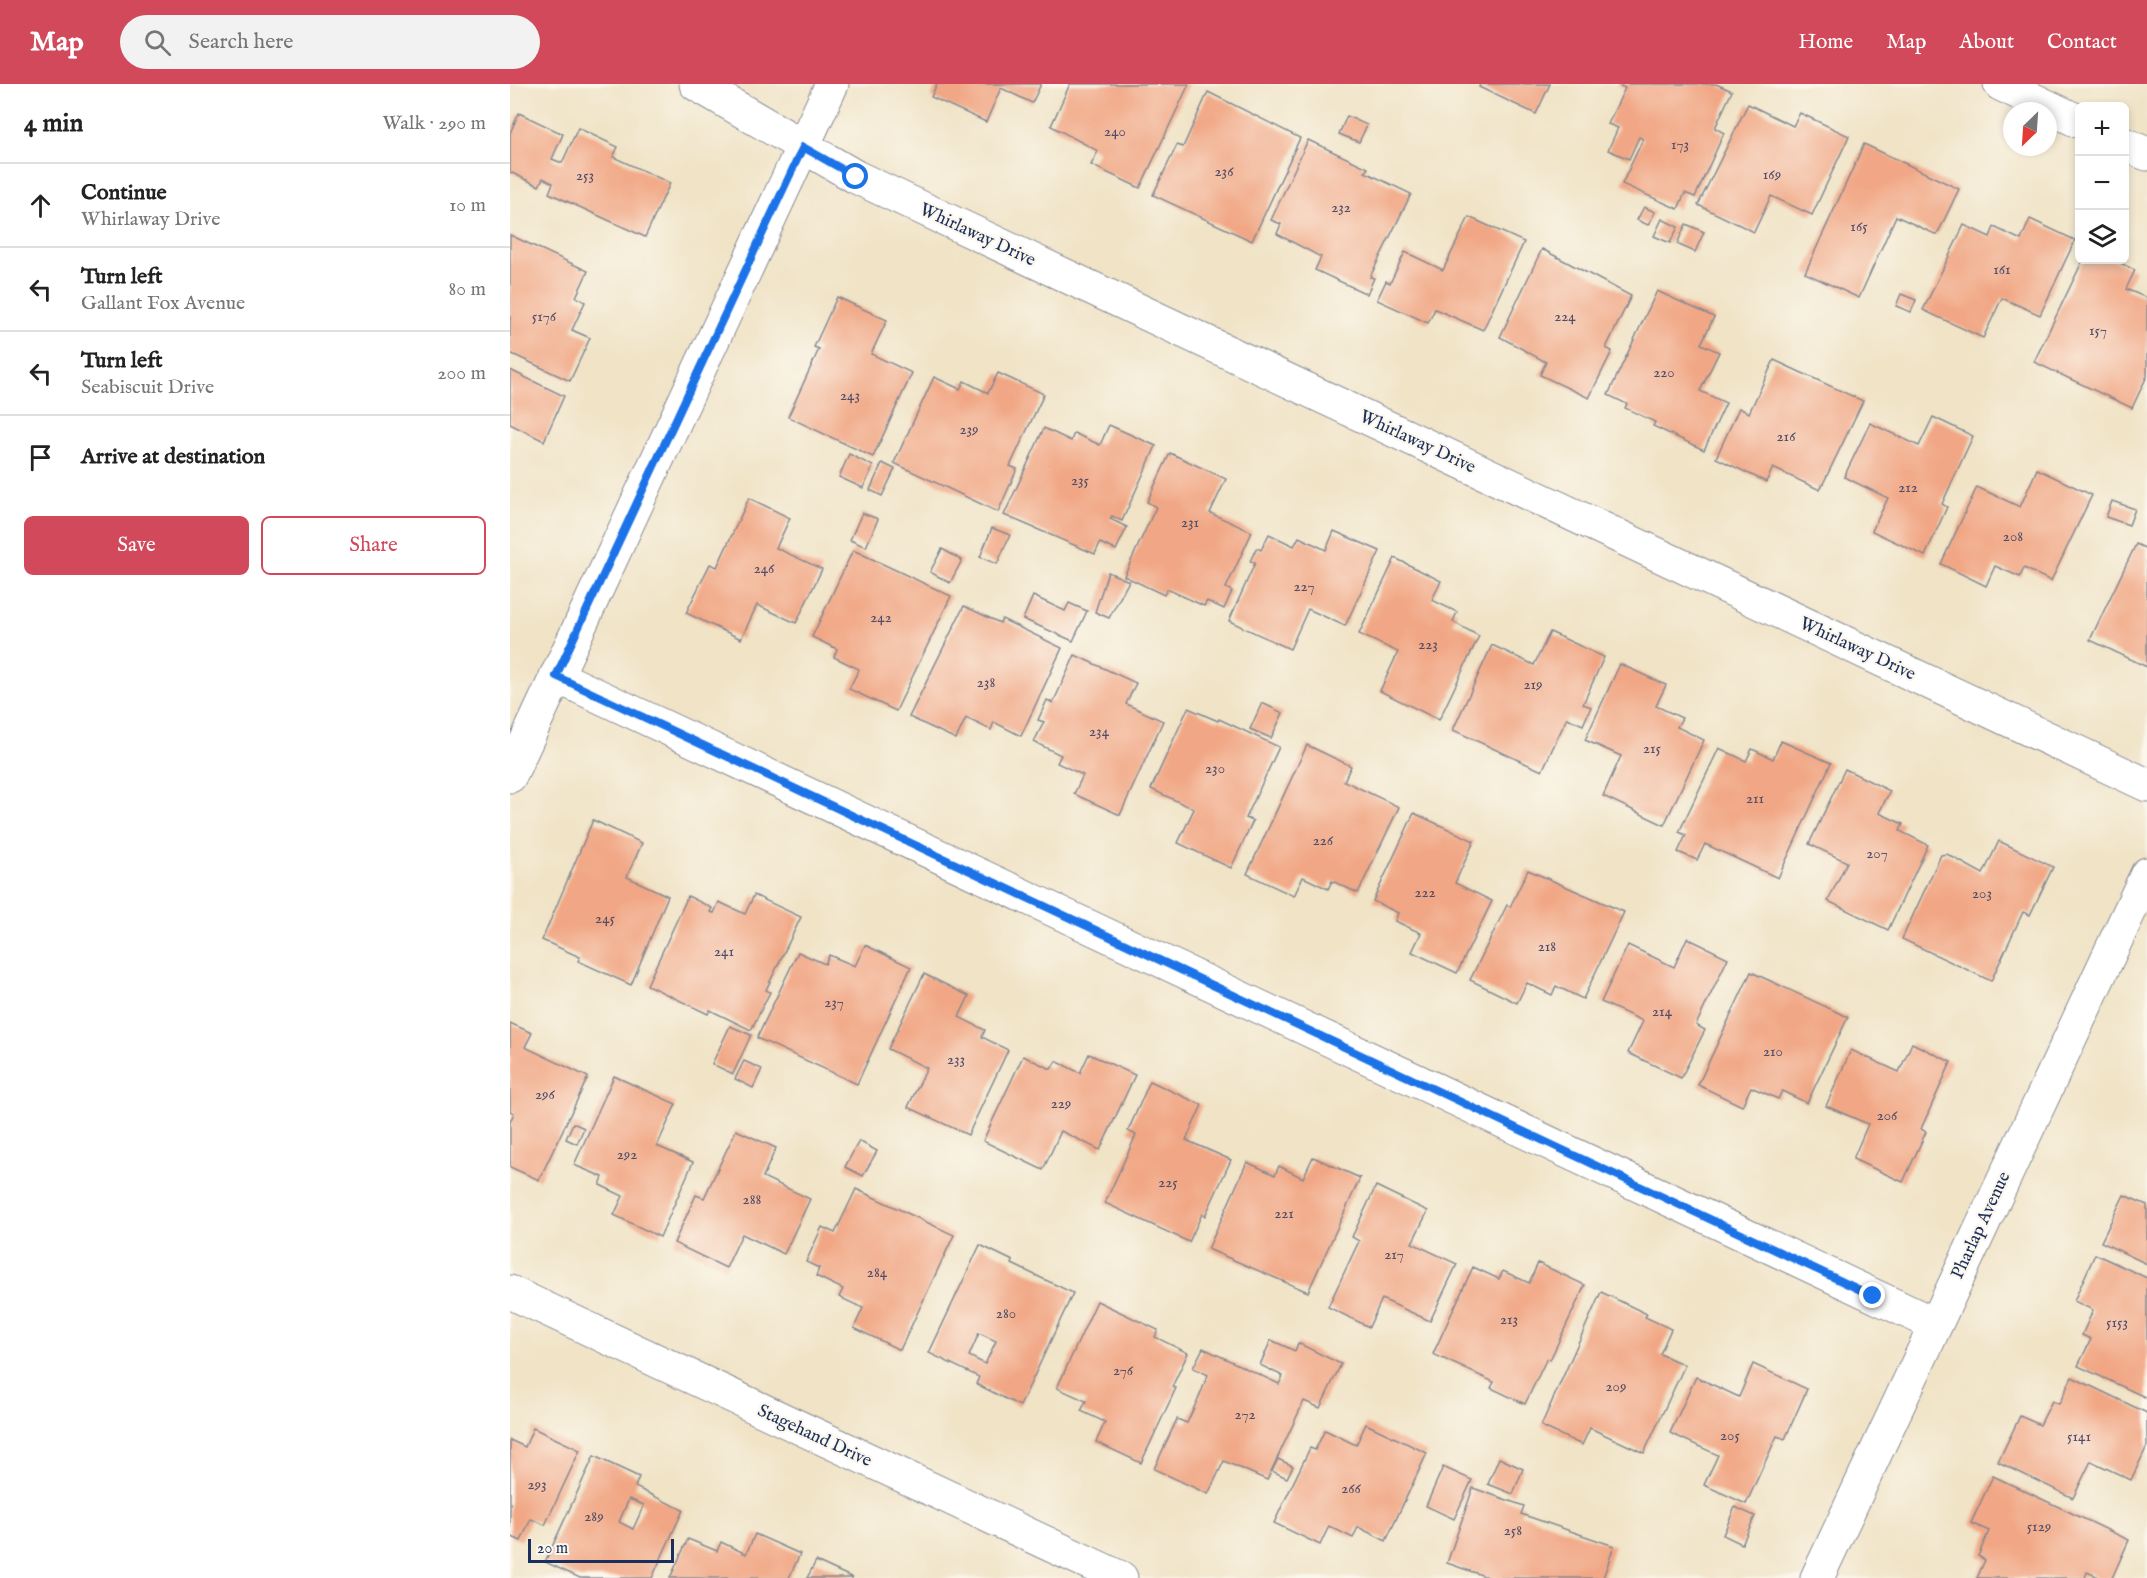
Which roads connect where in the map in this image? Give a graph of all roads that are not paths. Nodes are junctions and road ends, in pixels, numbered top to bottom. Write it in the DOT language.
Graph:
graph roads {
  1 [pos="696,84"];
  2 [pos="832,84"];
  3 [pos="2000,84"];
  4 [pos="2075,120"];
  5 [pos="2129,146"];
  6 [pos="803,147"];
  7 [pos="2147,154"];
  8 [pos="556,676"];
  9 [pos="510,776"];
  10 [pos="2147,785"];
  11 [pos="2147,874"];
  12 [pos="510,1292"];
  13 [pos="1934,1324"];
  14 [pos="1121,1578"];
  15 [pos="1816,1578"];
  1 -- 6 [label="street, Whirlaway Drive"];
  2 -- 6 [label="street"];
  3 -- 4 [label="street"];
  5 -- 7 [label="street"];
  6 -- 8 [label="street"];
  6 -- 10 [label="street, Whirlaway Drive"];
  8 -- 9 [label="street"];
  8 -- 13 [label="street"];
  11 -- 13 [label="street, Pharlap Avenue"];
  12 -- 14 [label="street, Stagehand Drive"];
  13 -- 15 [label="street, Pharlap Avenue"];
}
